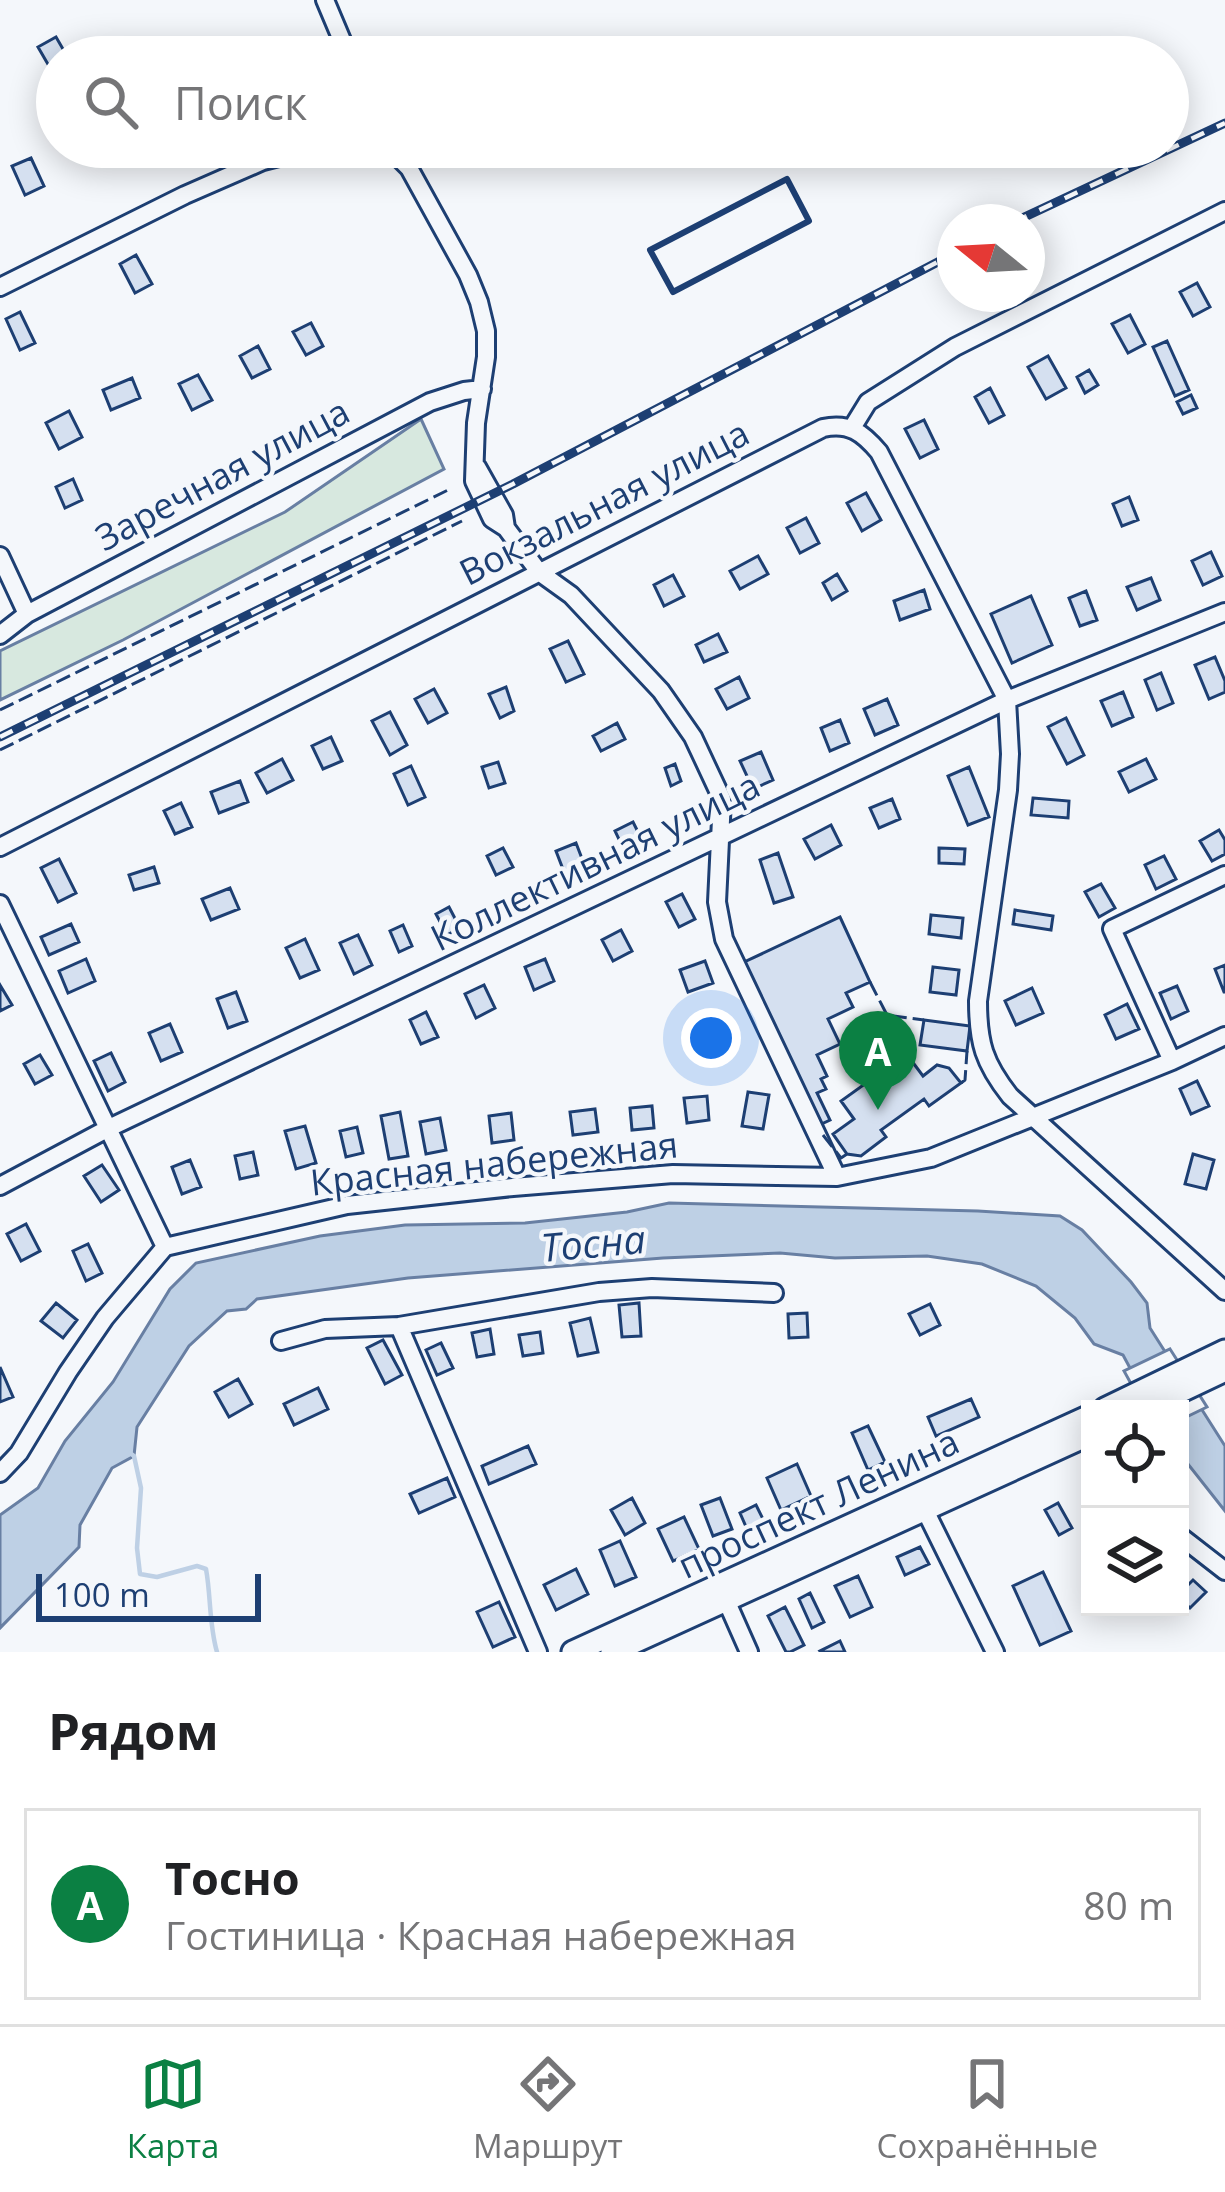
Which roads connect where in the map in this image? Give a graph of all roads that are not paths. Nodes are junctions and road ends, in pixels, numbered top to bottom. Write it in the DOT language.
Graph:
graph roads {
  1 [pos="325,0"];
  2 [pos="340,36"];
  3 [pos="247,168"];
  4 [pos="409,168"];
  5 [pos="1225,211"];
  6 [pos="0,287"];
  7 [pos="482,389"];
  8 [pos="852,428"];
  9 [pos="0,556"];
  10 [pos="539,572"];
  11 [pos="1225,612"];
  12 [pos="27,614"];
  13 [pos="0,635"];
  14 [pos="1007,700"];
  15 [pos="719,837"];
  16 [pos="0,847"];
  17 [pos="1225,875"];
  18 [pos="0,904"];
  19 [pos="1225,1036"];
  20 [pos="1172,1061"];
  21 [pos="1032,1118"];
  22 [pos="107,1129"];
  23 [pos="837,1177"];
  24 [pos="0,1186"];
  25 [pos="165,1247"];
  26 [pos="1225,1291"];
  27 [pos="773,1293"];
  28 [pos="399,1326"];
  29 [pos="281,1341"];
  30 [pos="1225,1351"];
  31 [pos="1225,1370"];
  32 [pos="1124,1400"];
  33 [pos="1162,1400"];
  34 [pos="1081,1436"];
  35 [pos="0,1473"];
  36 [pos="921,1501"];
  37 [pos="1189,1543"];
  38 [pos="1225,1571"];
  39 [pos="723,1592"];
  40 [pos="538,1652"];
  41 [pos="574,1652"];
  42 [pos="612,1652"];
  43 [pos="749,1652"];
  44 [pos="994,1652"];
  1 -- 2 [label="street"];
  3 -- 6 [label="street"];
  4 -- 7 [label="street"];
  5 -- 8 [label="street"];
  7 -- 10 [label="street"];
  7 -- 12 [label="street, Заречная улица"];
  8 -- 10 [label="street, Вокзальная улица"];
  8 -- 14 [label="street"];
  9 -- 12 [label="street"];
  10 -- 15 [label="street"];
  10 -- 16 [label="street, Вокзальная улица"];
  11 -- 14 [label="street, Коллективная улица"];
  12 -- 13 [label="street, Заречная улица"];
  14 -- 15 [label="street, Коллективная улица"];
  14 -- 21 [label="street"];
  15 -- 22 [label="street, Коллективная улица"];
  15 -- 23 [label="street"];
  17 -- 20 [label="street"];
  18 -- 22 [label="street"];
  19 -- 20 [label="street, Красная набережная"];
  20 -- 21 [label="street, Красная набережная"];
  21 -- 23 [label="street, Красная набережная"];
  21 -- 26 [label="street"];
  22 -- 24 [label="street, Коллективная улица"];
  22 -- 25 [label="street"];
  23 -- 25 [label="street, Красная набережная"];
  25 -- 35 [label="street"];
  27 -- 28 [label="street"];
  28 -- 29 [label="street"];
  28 -- 40 [label="street"];
  30 -- 32 [label="main road"];
  31 -- 33 [label="main road"];
  34 -- 36 [label="main road, проспект Ленина"];
  36 -- 39 [label="main road, проспект Ленина"];
  36 -- 44 [label="street"];
  37 -- 38 [label="street"];
  39 -- 41 [label="main road, проспект Ленина"];
  39 -- 42 [label="main road, проспект Ленина"];
  39 -- 43 [label="street"];
}
